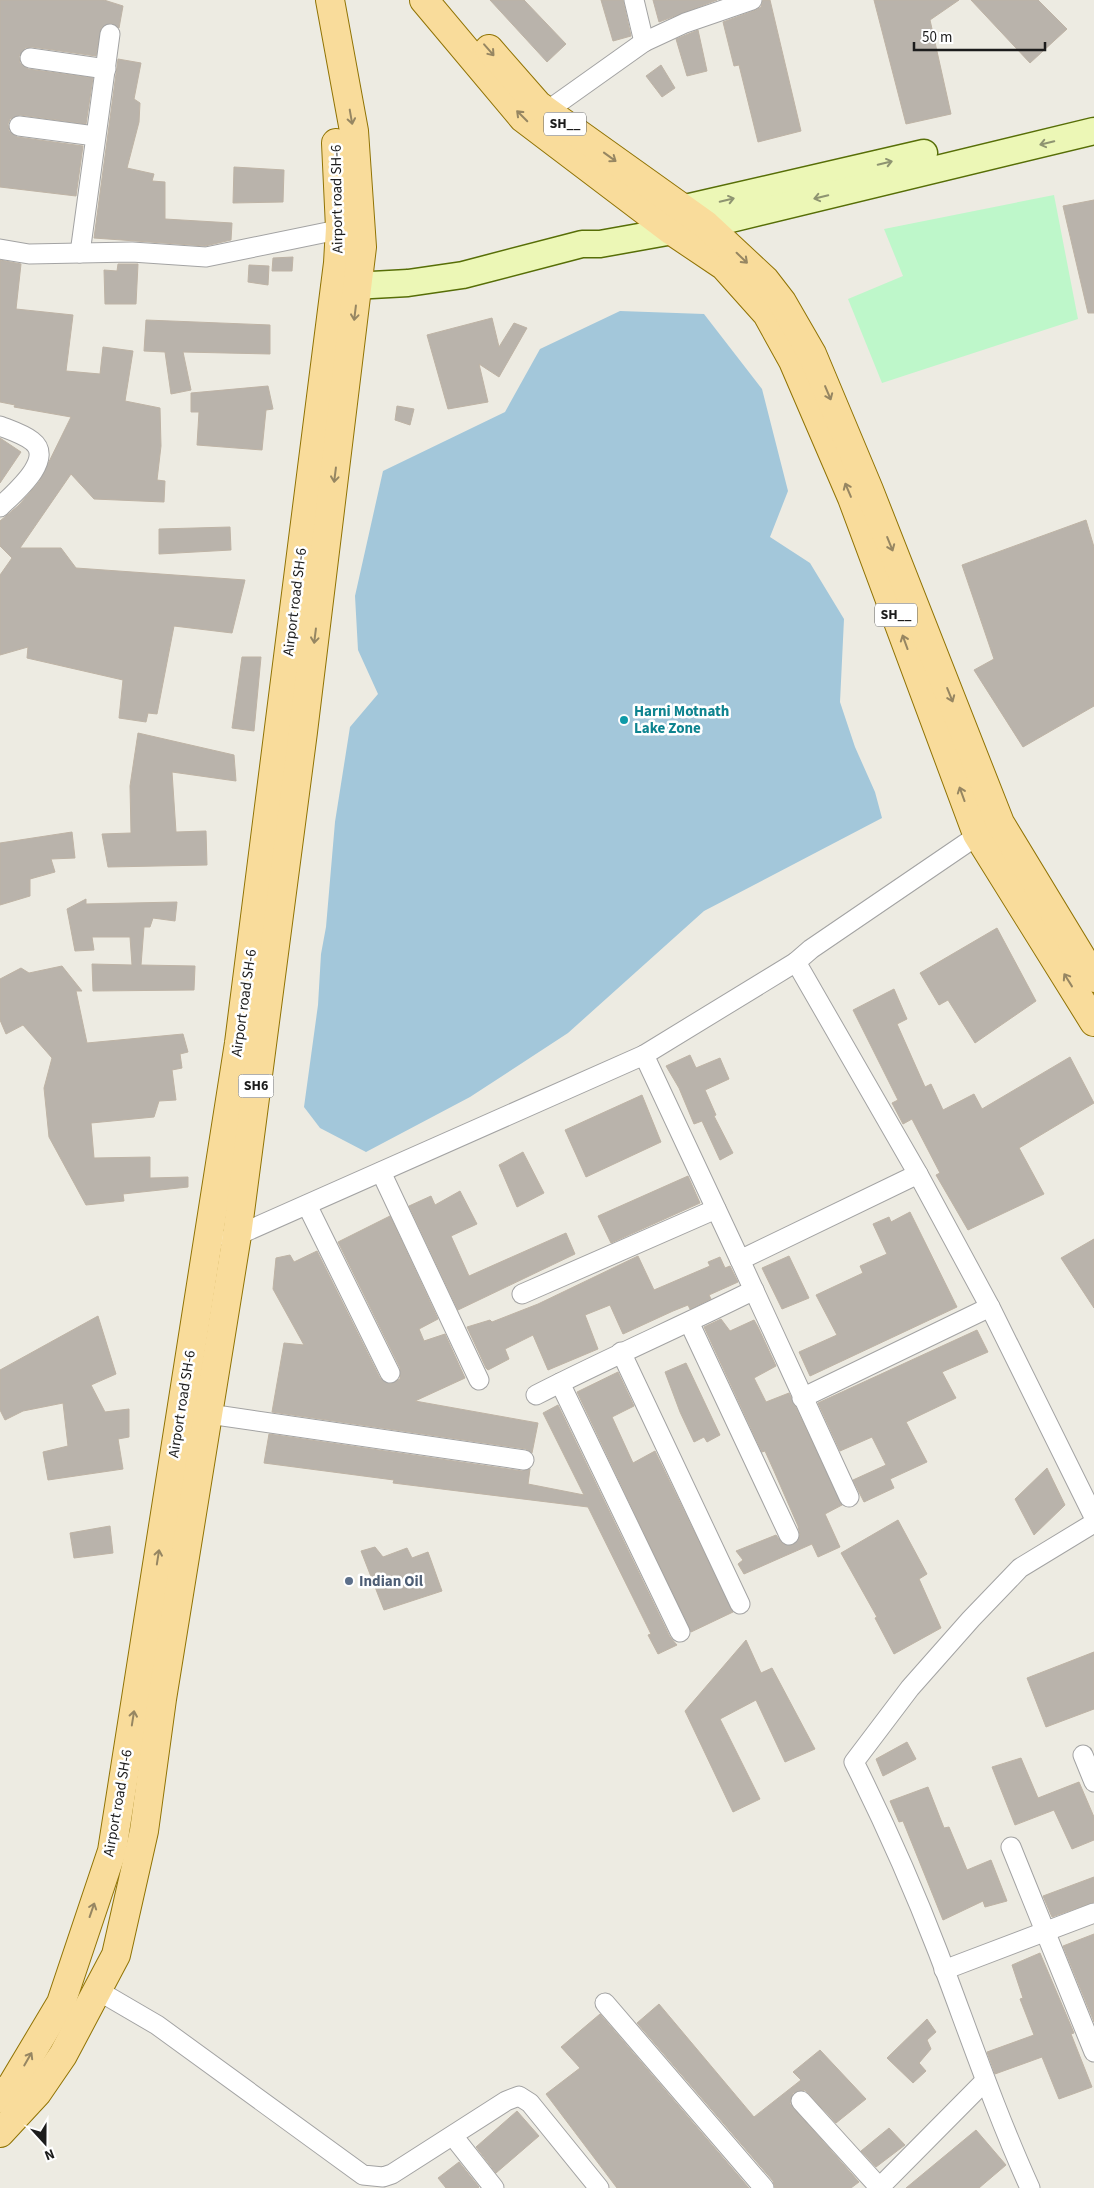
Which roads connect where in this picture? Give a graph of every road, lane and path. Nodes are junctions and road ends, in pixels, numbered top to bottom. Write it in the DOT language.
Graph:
graph roads {
  1 [pos="312,0"];
  2 [pos="330,0"];
  3 [pos="424,0"];
  4 [pos="446,0"];
  5 [pos="634,0"];
  6 [pos="752,0"];
  7 [pos="110,34"];
  8 [pos="644,42"];
  9 [pos="30,58"];
  10 [pos="106,69"];
  11 [pos="547,111"];
  12 [pos="1094,113"];
  13 [pos="19,126"];
  14 [pos="1094,131"];
  15 [pos="95,136"];
  16 [pos="669,219"];
  17 [pos="706,225"];
  18 [pos="350,227"];
  19 [pos="0,249"];
  20 [pos="80,253"];
  21 [pos="346,286"];
  22 [pos="0,426"];
  23 [pos="0,507"];
  24 [pos="291,730"];
  25 [pos="988,828"];
  26 [pos="796,962"];
  27 [pos="1094,978"];
  28 [pos="1094,1022"];
  29 [pos="644,1055"];
  30 [pos="381,1172"];
  31 [pos="918,1174"];
  32 [pos="307,1205"];
  33 [pos="716,1210"];
  34 [pos="237,1235"];
  35 [pos="207,1248"];
  36 [pos="740,1260"];
  37 [pos="754,1290"];
  38 [pos="522,1294"];
  39 [pos="990,1307"];
  40 [pos="689,1322"];
  41 [pos="620,1352"];
  42 [pos="390,1373"];
  43 [pos="479,1380"];
  44 [pos="560,1383"];
  45 [pos="536,1395"];
  46 [pos="802,1398"];
  47 [pos="209,1414"];
  48 [pos="524,1460"];
  49 [pos="849,1497"];
  50 [pos="1094,1517"];
  51 [pos="1094,1522"];
  52 [pos="789,1535"];
  53 [pos="740,1604"];
  54 [pos="680,1632"];
  55 [pos="1083,1754"];
  56 [pos="1094,1782"];
  57 [pos="1011,1847"];
  58 [pos="1094,1914"];
  59 [pos="1046,1932"];
  60 [pos="944,1970"];
  61 [pos="97,1990"];
  62 [pos="605,2003"];
  63 [pos="1094,2052"];
  64 [pos="985,2081"];
  65 [pos="0,2098"];
  66 [pos="801,2101"];
  67 [pos="0,2133"];
  68 [pos="453,2136"];
  69 [pos="388,2182"];
  70 [pos="494,2188"];
  71 [pos="599,2188"];
  72 [pos="764,2188"];
  73 [pos="879,2188"];
  74 [pos="1030,2188"];
  1 -- 18 [label="main road, Airport road SH-6 / SH6"];
  2 -- 18 [label="main road, SH6, one-way"];
  16 -- 3 [label="main road, SH__, one-way"];
  4 -- 11 [label="main road, SH__, one-way"];
  5 -- 8 [label="street"];
  6 -- 8 [label="street"];
  7 -- 10 [label="street"];
  8 -- 11 [label="street"];
  9 -- 10 [label="street"];
  10 -- 15 [label="street"];
  11 -- 16 [label="main road, SH__, one-way"];
  16 -- 12 [label="main road, one-way"];
  13 -- 15 [label="street"];
  14 -- 17 [label="main road, one-way"];
  15 -- 20 [label="street"];
  16 -- 17 [label="main road, SH__"];
  16 -- 21 [label="main road"];
  25 -- 16 [label="main road, SH__, one-way"];
  17 -- 25 [label="main road, one-way"];
  18 -- 20 [label="street"];
  18 -- 21 [label="main road, SH6"];
  19 -- 20 [label="street"];
  21 -- 24 [label="main road, SH6"];
  22 -- 23 [label="street"];
  24 -- 34 [label="main road, SH6"];
  24 -- 35 [label="main road, Airport road SH-6 / SH6"];
  25 -- 26 [label="street"];
  25 -- 27 [label="main road"];
  28 -- 25 [label="main road, SH__, one-way"];
  26 -- 29 [label="street"];
  26 -- 31 [label="street"];
  29 -- 30 [label="street"];
  29 -- 33 [label="street"];
  30 -- 32 [label="street"];
  30 -- 43 [label="street"];
  31 -- 36 [label="street"];
  31 -- 39 [label="street"];
  32 -- 34 [label="street"];
  32 -- 42 [label="street"];
  33 -- 36 [label="street"];
  33 -- 38 [label="street"];
  34 -- 35 [label="street"];
  34 -- 47 [label="main road, SH6"];
  65 -- 35 [label="main road, Airport road SH-6 / SH6, one-way"];
  36 -- 37 [label="street"];
  37 -- 40 [label="street"];
  37 -- 46 [label="street"];
  39 -- 46 [label="street"];
  39 -- 50 [label="street"];
  40 -- 41 [label="street"];
  40 -- 52 [label="street"];
  41 -- 44 [label="street"];
  41 -- 53 [label="street"];
  44 -- 45 [label="street"];
  44 -- 54 [label="street"];
  46 -- 49 [label="street"];
  47 -- 48 [label="street"];
  47 -- 61 [label="main road, SH6"];
  51 -- 60 [label="street"];
  55 -- 56 [label="street"];
  57 -- 59 [label="street"];
  58 -- 59 [label="street"];
  59 -- 60 [label="street"];
  59 -- 63 [label="street"];
  60 -- 64 [label="street"];
  61 -- 67 [label="main road, SH6"];
  61 -- 69 [label="street"];
  62 -- 72 [label="street"];
  64 -- 73 [label="street"];
  64 -- 74 [label="street"];
  66 -- 73 [label="street"];
  68 -- 69 [label="street"];
  68 -- 70 [label="street"];
  68 -- 71 [label="street"];
}
